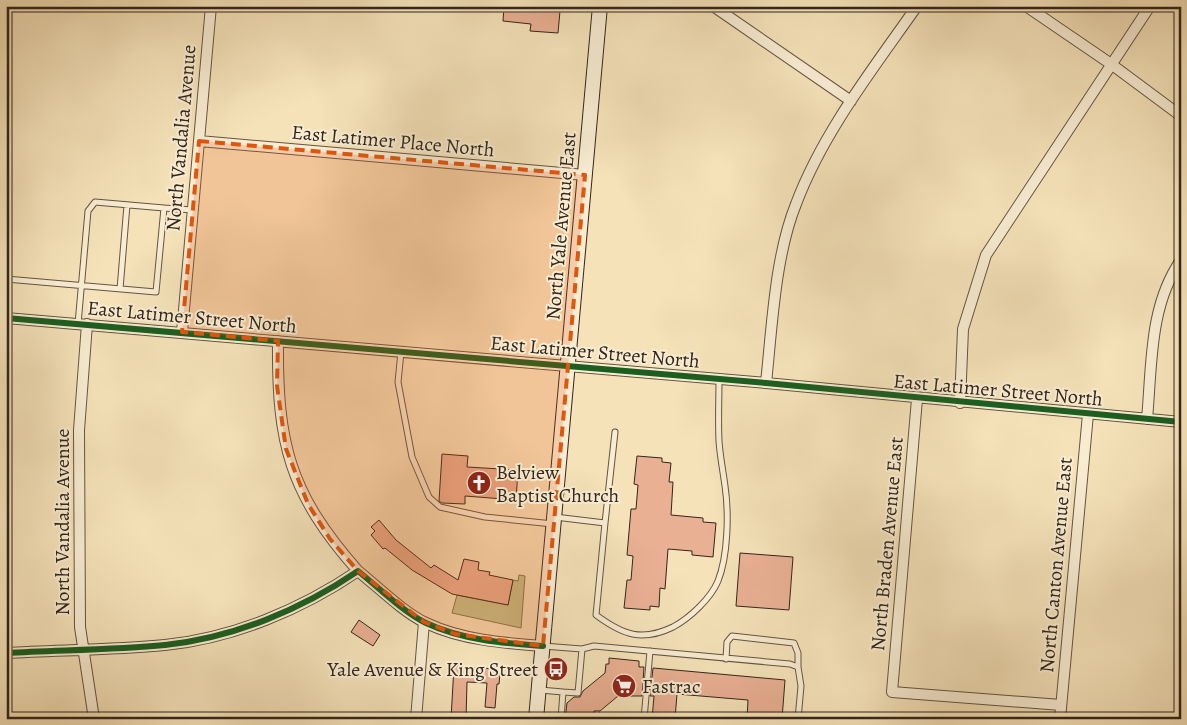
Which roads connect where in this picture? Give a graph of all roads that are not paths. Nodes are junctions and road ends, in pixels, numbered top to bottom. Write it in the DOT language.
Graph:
graph roads {
  1 [pos="211,6"];
  2 [pos="600,6"];
  3 [pos="713,6"];
  4 [pos="917,6"];
  5 [pos="1026,6"];
  6 [pos="1150,6"];
  7 [pos="1111,64"];
  8 [pos="851,101"];
  9 [pos="1181,116"];
  10 [pos="198,141"];
  11 [pos="585,175"];
  12 [pos="8,201"];
  13 [pos="127,205"];
  14 [pos="164,208"];
  15 [pos="192,210"];
  16 [pos="6,221"];
  17 [pos="1181,260"];
  18 [pos="6,279"];
  19 [pos="82,286"];
  20 [pos="120,289"];
  21 [pos="6,318"];
  22 [pos="83,324"];
  23 [pos="182,332"];
  24 [pos="278,341"];
  25 [pos="400,352"];
  26 [pos="568,367"];
  27 [pos="720,379"];
  28 [pos="766,383"];
  29 [pos="917,399"];
  30 [pos="960,403"];
  31 [pos="1088,414"];
  32 [pos="1147,419"];
  33 [pos="1181,422"];
  34 [pos="615,432"];
  35 [pos="554,520"];
  36 [pos="604,523"];
  37 [pos="358,571"];
  38 [pos="424,622"];
  39 [pos="543,646"];
  40 [pos="82,648"];
  41 [pos="582,649"];
  42 [pos="650,651"];
  43 [pos="6,653"];
  44 [pos="726,659"];
  45 [pos="798,667"];
  46 [pos="539,690"];
  47 [pos="563,692"];
  48 [pos="1061,706"];
  49 [pos="94,719"];
  50 [pos="416,719"];
  51 [pos="536,719"];
  52 [pos="561,719"];
  53 [pos="644,719"];
  54 [pos="798,719"];
  55 [pos="1060,719"];
  1 -- 10 [label="street, North Vandalia Avenue"];
  2 -- 11 [label="main road, North Yale Avenue East"];
  3 -- 8 [label="street"];
  4 -- 8 [label="street"];
  5 -- 7 [label="street"];
  6 -- 7 [label="street"];
  7 -- 9 [label="street"];
  7 -- 30 [label="street"];
  8 -- 28 [label="street"];
  10 -- 11 [label="street, East Latimer Place North"];
  10 -- 15 [label="street, North Vandalia Avenue"];
  11 -- 26 [label="main road, North Yale Avenue East"];
  12 -- 16 [label="lane"];
  13 -- 14 [label="lane"];
  13 -- 19 [label="lane"];
  13 -- 20 [label="lane"];
  14 -- 15 [label="lane"];
  14 -- 20 [label="lane"];
  15 -- 23 [label="street, North Vandalia Avenue"];
  17 -- 32 [label="street"];
  18 -- 19 [label="lane"];
  19 -- 20 [label="lane"];
  19 -- 22 [label="lane"];
  21 -- 22 [label="street, East Latimer Street North"];
  22 -- 23 [label="street, East Latimer Street North"];
  22 -- 40 [label="street, North Vandalia Avenue"];
  23 -- 24 [label="street, East Latimer Street North"];
  24 -- 25 [label="street, East Latimer Street North"];
  24 -- 37 [label="street"];
  25 -- 26 [label="street, East Latimer Street North"];
  25 -- 35 [label="lane"];
  26 -- 27 [label="street, East Latimer Street North"];
  26 -- 35 [label="main road, North Yale Avenue East"];
  27 -- 28 [label="street, East Latimer Street North"];
  27 -- 36 [label="lane"];
  28 -- 29 [label="street, East Latimer Street North"];
  29 -- 30 [label="street, East Latimer Street North"];
  29 -- 48 [label="street, North Braden Avenue East"];
  30 -- 31 [label="street, East Latimer Street North"];
  31 -- 32 [label="street, East Latimer Street North"];
  31 -- 48 [label="street, North Canton Avenue East"];
  32 -- 33 [label="street, East Latimer Street North"];
  34 -- 36 [label="lane"];
  35 -- 36 [label="lane"];
  35 -- 39 [label="main road, North Yale Avenue East"];
  37 -- 38 [label="street"];
  37 -- 40 [label="street"];
  38 -- 39 [label="street"];
  38 -- 50 [label="street"];
  39 -- 41 [label="lane"];
  39 -- 46 [label="main road, North Yale Avenue East"];
  40 -- 43 [label="street"];
  40 -- 49 [label="street, North Vandalia Avenue"];
  41 -- 42 [label="lane"];
  41 -- 47 [label="lane"];
  42 -- 44 [label="lane"];
  42 -- 53 [label="lane"];
  44 -- 45 [label="lane"];
  44 -- 45 [label="lane"];
  45 -- 54 [label="lane"];
  46 -- 47 [label="lane"];
  46 -- 51 [label="main road, North Yale Avenue East"];
  47 -- 52 [label="lane"];
  48 -- 55 [label="street, North Canton Avenue East"];
}
